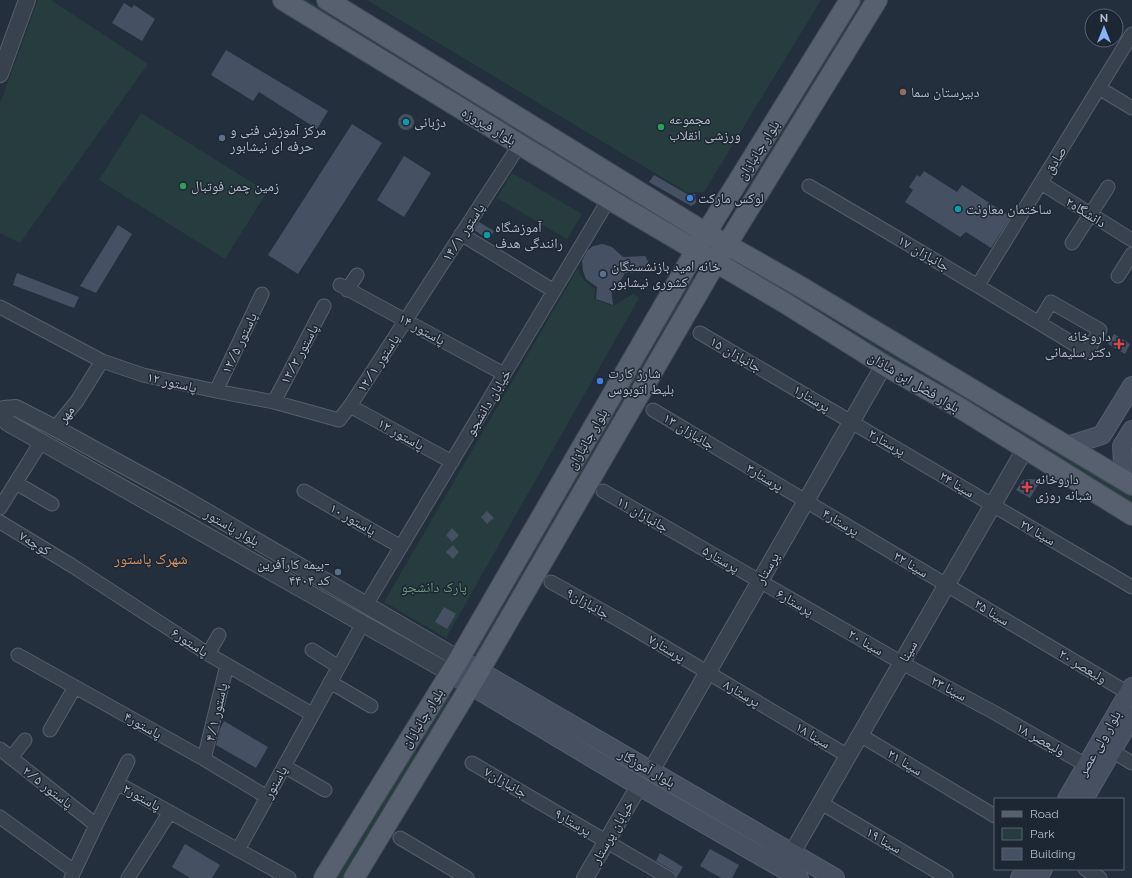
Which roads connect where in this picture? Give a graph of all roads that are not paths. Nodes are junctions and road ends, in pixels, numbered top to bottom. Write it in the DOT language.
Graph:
graph roads {
  1 [pos="27,0"];
  2 [pos="327,0"];
  3 [pos="850,0"];
  4 [pos="877,0"];
  5 [pos="287,1"];
  6 [pos="1132,34"];
  7 [pos="5,45"];
  8 [pos="0,74"];
  9 [pos="1099,88"];
  10 [pos="1132,108"];
  11 [pos="520,144"];
  12 [pos="1041,183"];
  13 [pos="809,186"];
  14 [pos="1108,187"];
  15 [pos="609,199"];
  16 [pos="1090,214"];
  17 [pos="462,234"];
  18 [pos="1132,240"];
  19 [pos="701,242"];
  20 [pos="1072,243"];
  21 [pos="726,245"];
  22 [pos="1132,254"];
  23 [pos="716,262"];
  24 [pos="357,275"];
  25 [pos="1118,276"];
  26 [pos="796,284"];
  27 [pos="978,285"];
  28 [pos="554,291"];
  29 [pos="262,294"];
  30 [pos="784,303"];
  31 [pos="324,306"];
  32 [pos="0,308"];
  33 [pos="406,320"];
  34 [pos="1039,322"];
  35 [pos="700,333"];
  36 [pos="102,361"];
  37 [pos="884,365"];
  38 [pos="504,374"];
  39 [pos="772,375"];
  40 [pos="1132,386"];
  41 [pos="216,391"];
  42 [pos="274,402"];
  43 [pos="350,406"];
  44 [pos="653,410"];
  45 [pos="0,411"];
  46 [pos="0,414"];
  47 [pos="851,422"];
  48 [pos="56,428"];
  49 [pos="1132,430"];
  50 [pos="41,442"];
  51 [pos="1067,446"];
  52 [pos="1025,449"];
  53 [pos="725,452"];
  54 [pos="452,462"];
  55 [pos="922,463"];
  56 [pos="16,483"];
  57 [pos="1128,483"];
  58 [pos="304,491"];
  59 [pos="603,491"];
  60 [pos="806,501"];
  61 [pos="52,504"];
  62 [pos="993,505"];
  63 [pos="0,508"];
  64 [pos="1132,515"];
  65 [pos="0,522"];
  66 [pos="682,537"];
  67 [pos="876,543"];
  68 [pos="401,546"];
  69 [pos="284,557"];
  70 [pos="71,565"];
  71 [pos="275,572"];
  72 [pos="551,582"];
  73 [pos="759,582"];
  74 [pos="947,585"];
  75 [pos="1132,587"];
  76 [pos="366,605"];
  77 [pos="831,622"];
  78 [pos="363,623"];
  79 [pos="626,624"];
  80 [pos="219,635"];
  81 [pos="1038,639"];
  82 [pos="312,650"];
  83 [pos="208,654"];
  84 [pos="18,655"];
  85 [pos="902,662"];
  86 [pos="227,665"];
  87 [pos="455,666"];
  88 [pos="339,667"];
  89 [pos="707,672"];
  90 [pos="475,678"];
  91 [pos="330,682"];
  92 [pos="75,687"];
  93 [pos="1130,690"];
  94 [pos="371,706"];
  95 [pos="995,713"];
  96 [pos="312,714"];
  97 [pos="778,714"];
  98 [pos="1132,716"];
  99 [pos="50,730"];
  100 [pos="860,735"];
  101 [pos="24,740"];
  102 [pos="407,743"];
  103 [pos="0,749"];
  104 [pos="1112,751"];
  105 [pos="428,756"];
  106 [pos="848,756"];
  107 [pos="11,758"];
  108 [pos="204,759"];
  109 [pos="128,761"];
  110 [pos="472,763"];
  111 [pos="1132,763"];
  112 [pos="1086,765"];
  113 [pos="284,766"];
  114 [pos="651,770"];
  115 [pos="117,783"];
  116 [pos="639,786"];
  117 [pos="325,790"];
  118 [pos="267,797"];
  119 [pos="1068,798"];
  120 [pos="1085,798"];
  121 [pos="539,802"];
  122 [pos="821,803"];
  123 [pos="170,812"];
  124 [pos="994,815"];
  125 [pos="0,817"];
  126 [pos="96,825"];
  127 [pos="400,838"];
  128 [pos="606,841"];
  129 [pos="238,850"];
  130 [pos="792,853"];
  131 [pos="1087,870"];
  132 [pos="780,873"];
  133 [pos="73,874"];
  134 [pos="946,877"];
  135 [pos="128,878"];
  136 [pos="289,878"];
  137 [pos="324,878"];
  138 [pos="354,878"];
  139 [pos="467,878"];
  140 [pos="585,878"];
  141 [pos="669,878"];
  142 [pos="799,878"];
  143 [pos="835,878"];
  144 [pos="1100,878"];
  1 -- 7 [label="street"];
  2 -- 19 [label="main road, بلوار فیروزه"];
  3 -- 19 [label="main road, بلوار جانبازان"];
  4 -- 21 [label="main road, بلوار جانبازان"];
  5 -- 11 [label="main road, بلوار فیروزه"];
  6 -- 9 [label="street, صادق"];
  7 -- 8 [label="street"];
  9 -- 10 [label="street"];
  9 -- 12 [label="street, صادق"];
  11 -- 15 [label="main road, بلوار فیروزه"];
  11 -- 17 [label="street, پاستور ۱۴/۱"];
  12 -- 16 [label="street, دانشگاه۲"];
  12 -- 27 [label="street, صادق"];
  13 -- 27 [label="street, جانبازان ۱۷"];
  14 -- 16 [label="street"];
  15 -- 19 [label="main road, بلوار فیروزه"];
  15 -- 28 [label="street, خیابان دانشجو"];
  16 -- 18 [label="street, دانشگاه۲"];
  16 -- 20 [label="street"];
  17 -- 28 [label="street"];
  17 -- 33 [label="street, پاستور ۱۴/۱"];
  19 -- 21 [label="main road, بلوار فضل ابن شاذان"];
  19 -- 23 [label="main road, بلوار فضل ابن شاذان"];
  19 -- 87 [label="main road, بلوار جانبازان"];
  21 -- 23 [label="main road, بلوار جانبازان"];
  21 -- 26 [label="main road, بلوار فضل ابن شاذان"];
  22 -- 25 [label="street"];
  23 -- 30 [label="main road, بلوار فضل ابن شاذان"];
  23 -- 90 [label="main road, بلوار جانبازان"];
  24 -- 33 [label="street, پاستور ۱۴"];
  26 -- 30 [label="main road"];
  26 -- 51 [label="main road, بلوار فضل ابن شاذان"];
  27 -- 34 [label="street, جانبازان ۱۷"];
  28 -- 38 [label="street, خیابان دانشجو"];
  29 -- 41 [label="street, پاستور ۱۲/۵"];
  30 -- 37 [label="main road, بلوار فضل ابن شاذان"];
  31 -- 42 [label="street, پاستور ۱۲/۳"];
  32 -- 36 [label="street, ۱۲ پاستور"];
  33 -- 38 [label="street, پاستور ۱۴"];
  33 -- 43 [label="street, پاستور ۱۲/۱"];
  35 -- 39 [label="street, جانبازان ۱۵"];
  36 -- 41 [label="street, ۱۲ پاستور"];
  36 -- 48 [label="street, مهر"];
  37 -- 47 [label="street, پرستار"];
  37 -- 52 [label="main road, بلوار فضل ابن شاذان"];
  38 -- 54 [label="street, خیابان دانشجو"];
  39 -- 47 [label="street, پرستار۱"];
  40 -- 51 [label="main road"];
  41 -- 42 [label="street, ۱۲ پاستور"];
  42 -- 43 [label="street, ۱۲ پاستور"];
  43 -- 54 [label="street, پاستور ۱۲"];
  44 -- 53 [label="street, جانبازان ۱۳"];
  45 -- 48 [label="street, بلوار پاستور"];
  46 -- 50 [label="street, بلوار پاستور"];
  47 -- 55 [label="street, پرستار۲"];
  47 -- 60 [label="street, پرستار"];
  48 -- 69 [label="street, بلوار پاستور"];
  49 -- 57 [label="main road"];
  50 -- 56 [label="street"];
  50 -- 71 [label="street, بلوار پاستور"];
  51 -- 57 [label="main road, بلوار فضل ابن شاذان"];
  52 -- 62 [label="street, سینا"];
  52 -- 64 [label="main road, بلوار فضل ابن شاذان"];
  53 -- 60 [label="street, پرستار۳"];
  54 -- 68 [label="street, خیابان دانشجو"];
  55 -- 62 [label="street, سینا ۲۴"];
  56 -- 61 [label="street"];
  56 -- 63 [label="street"];
  58 -- 68 [label="street, پاستور ۱۰"];
  59 -- 66 [label="street, جانبازان ۱۱"];
  60 -- 67 [label="street, پرستار۴"];
  60 -- 73 [label="street, پرستار"];
  62 -- 74 [label="street, سینا"];
  62 -- 75 [label="street, سینا ۲۷"];
  65 -- 70 [label="street, کوچه۷"];
  66 -- 73 [label="street, پرستار۵"];
  67 -- 74 [label="street, سینا ۲۲"];
  68 -- 76 [label="street, خیابان دانشجو"];
  69 -- 71 [label="street"];
  69 -- 76 [label="street, بلوار پاستور"];
  70 -- 83 [label="street, پاستور۶"];
  71 -- 78 [label="street, بلوار پاستور"];
  72 -- 79 [label="street, جانبازان۹"];
  73 -- 77 [label="street, پرستار۶"];
  73 -- 89 [label="street, پرستار"];
  74 -- 81 [label="street, سینا ۲۵"];
  74 -- 85 [label="street, سینا"];
  76 -- 87 [label="street, بلوار پاستور"];
  77 -- 85 [label="street, سینا ۲۰"];
  78 -- 87 [label="street, بلوار پاستور"];
  78 -- 88 [label="street, پاستور"];
  79 -- 89 [label="street, پرستار۷"];
  80 -- 83 [label="street"];
  81 -- 93 [label="street, ولیعصر ۲۰"];
  82 -- 88 [label="street"];
  83 -- 86 [label="street, پاستور۶"];
  84 -- 92 [label="street, پاستور۴"];
  85 -- 95 [label="street, سینا ۲۳"];
  85 -- 100 [label="street, سینا"];
  86 -- 96 [label="street, پاستور۶"];
  86 -- 108 [label="street, پاستور ۴/۱"];
  87 -- 90 [label="main road, بلوار آموزگار"];
  87 -- 102 [label="main road, بلوار جانبازان"];
  88 -- 91 [label="street, پاستور"];
  89 -- 97 [label="street, پرستار۸"];
  89 -- 114 [label="street, پرستار"];
  90 -- 105 [label="main road, بلوار جانبازان"];
  90 -- 114 [label="main road, بلوار آموزگار"];
  90 -- 116 [label="main road, بلوار آموزگار"];
  91 -- 94 [label="street"];
  91 -- 96 [label="street, پاستور"];
  92 -- 99 [label="street"];
  92 -- 108 [label="street, پاستور۴"];
  93 -- 112 [label="main road, بلوار ولی عصر"];
  95 -- 112 [label="street, ولیعصر ۱۸"];
  96 -- 113 [label="street, پاستور"];
  97 -- 106 [label="street, سینا ۱۸"];
  98 -- 104 [label="main road, بلوار ولی عصر"];
  100 -- 106 [label="street, سینا"];
  100 -- 124 [label="street, سینا ۲۱"];
  101 -- 107 [label="street"];
  102 -- 105 [label="main road"];
  102 -- 137 [label="main road, بلوار جانبازان"];
  103 -- 107 [label="street, پاستور ۲/۵"];
  104 -- 111 [label="street"];
  104 -- 120 [label="main road, بلوار ولی عصر"];
  105 -- 138 [label="main road, بلوار جانبازان"];
  106 -- 122 [label="street, سینا"];
  107 -- 126 [label="street, پاستور ۲/۵"];
  108 -- 118 [label="street, پاستور۴"];
  109 -- 115 [label="street"];
  110 -- 121 [label="street, جانبازان۷"];
  112 -- 119 [label="main road, بلوار ولی عصر"];
  113 -- 117 [label="street"];
  113 -- 118 [label="street, پاستور"];
  114 -- 130 [label="main road, بلوار آموزگار"];
  115 -- 123 [label="street, پاستور۲"];
  115 -- 126 [label="street, پاستور۲"];
  116 -- 128 [label="street, خیابان پرستار"];
  116 -- 132 [label="main road, بلوار آموزگار"];
  118 -- 129 [label="street, پاستور"];
  121 -- 128 [label="street, پرستار۹"];
  122 -- 130 [label="street, سینا"];
  122 -- 134 [label="street, سینا ۱۹"];
  123 -- 129 [label="street, پاستور۲"];
  123 -- 135 [label="street"];
  125 -- 133 [label="street"];
  126 -- 133 [label="street, پاستور۲"];
  127 -- 139 [label="street"];
  128 -- 140 [label="street, خیابان پرستار"];
  128 -- 141 [label="street, پرستار۹"];
  129 -- 136 [label="street, پاستور۲"];
  130 -- 143 [label="main road, بلوار آموزگار"];
  131 -- 144 [label="street"];
  132 -- 142 [label="main road, بلوار آموزگار"];
}
